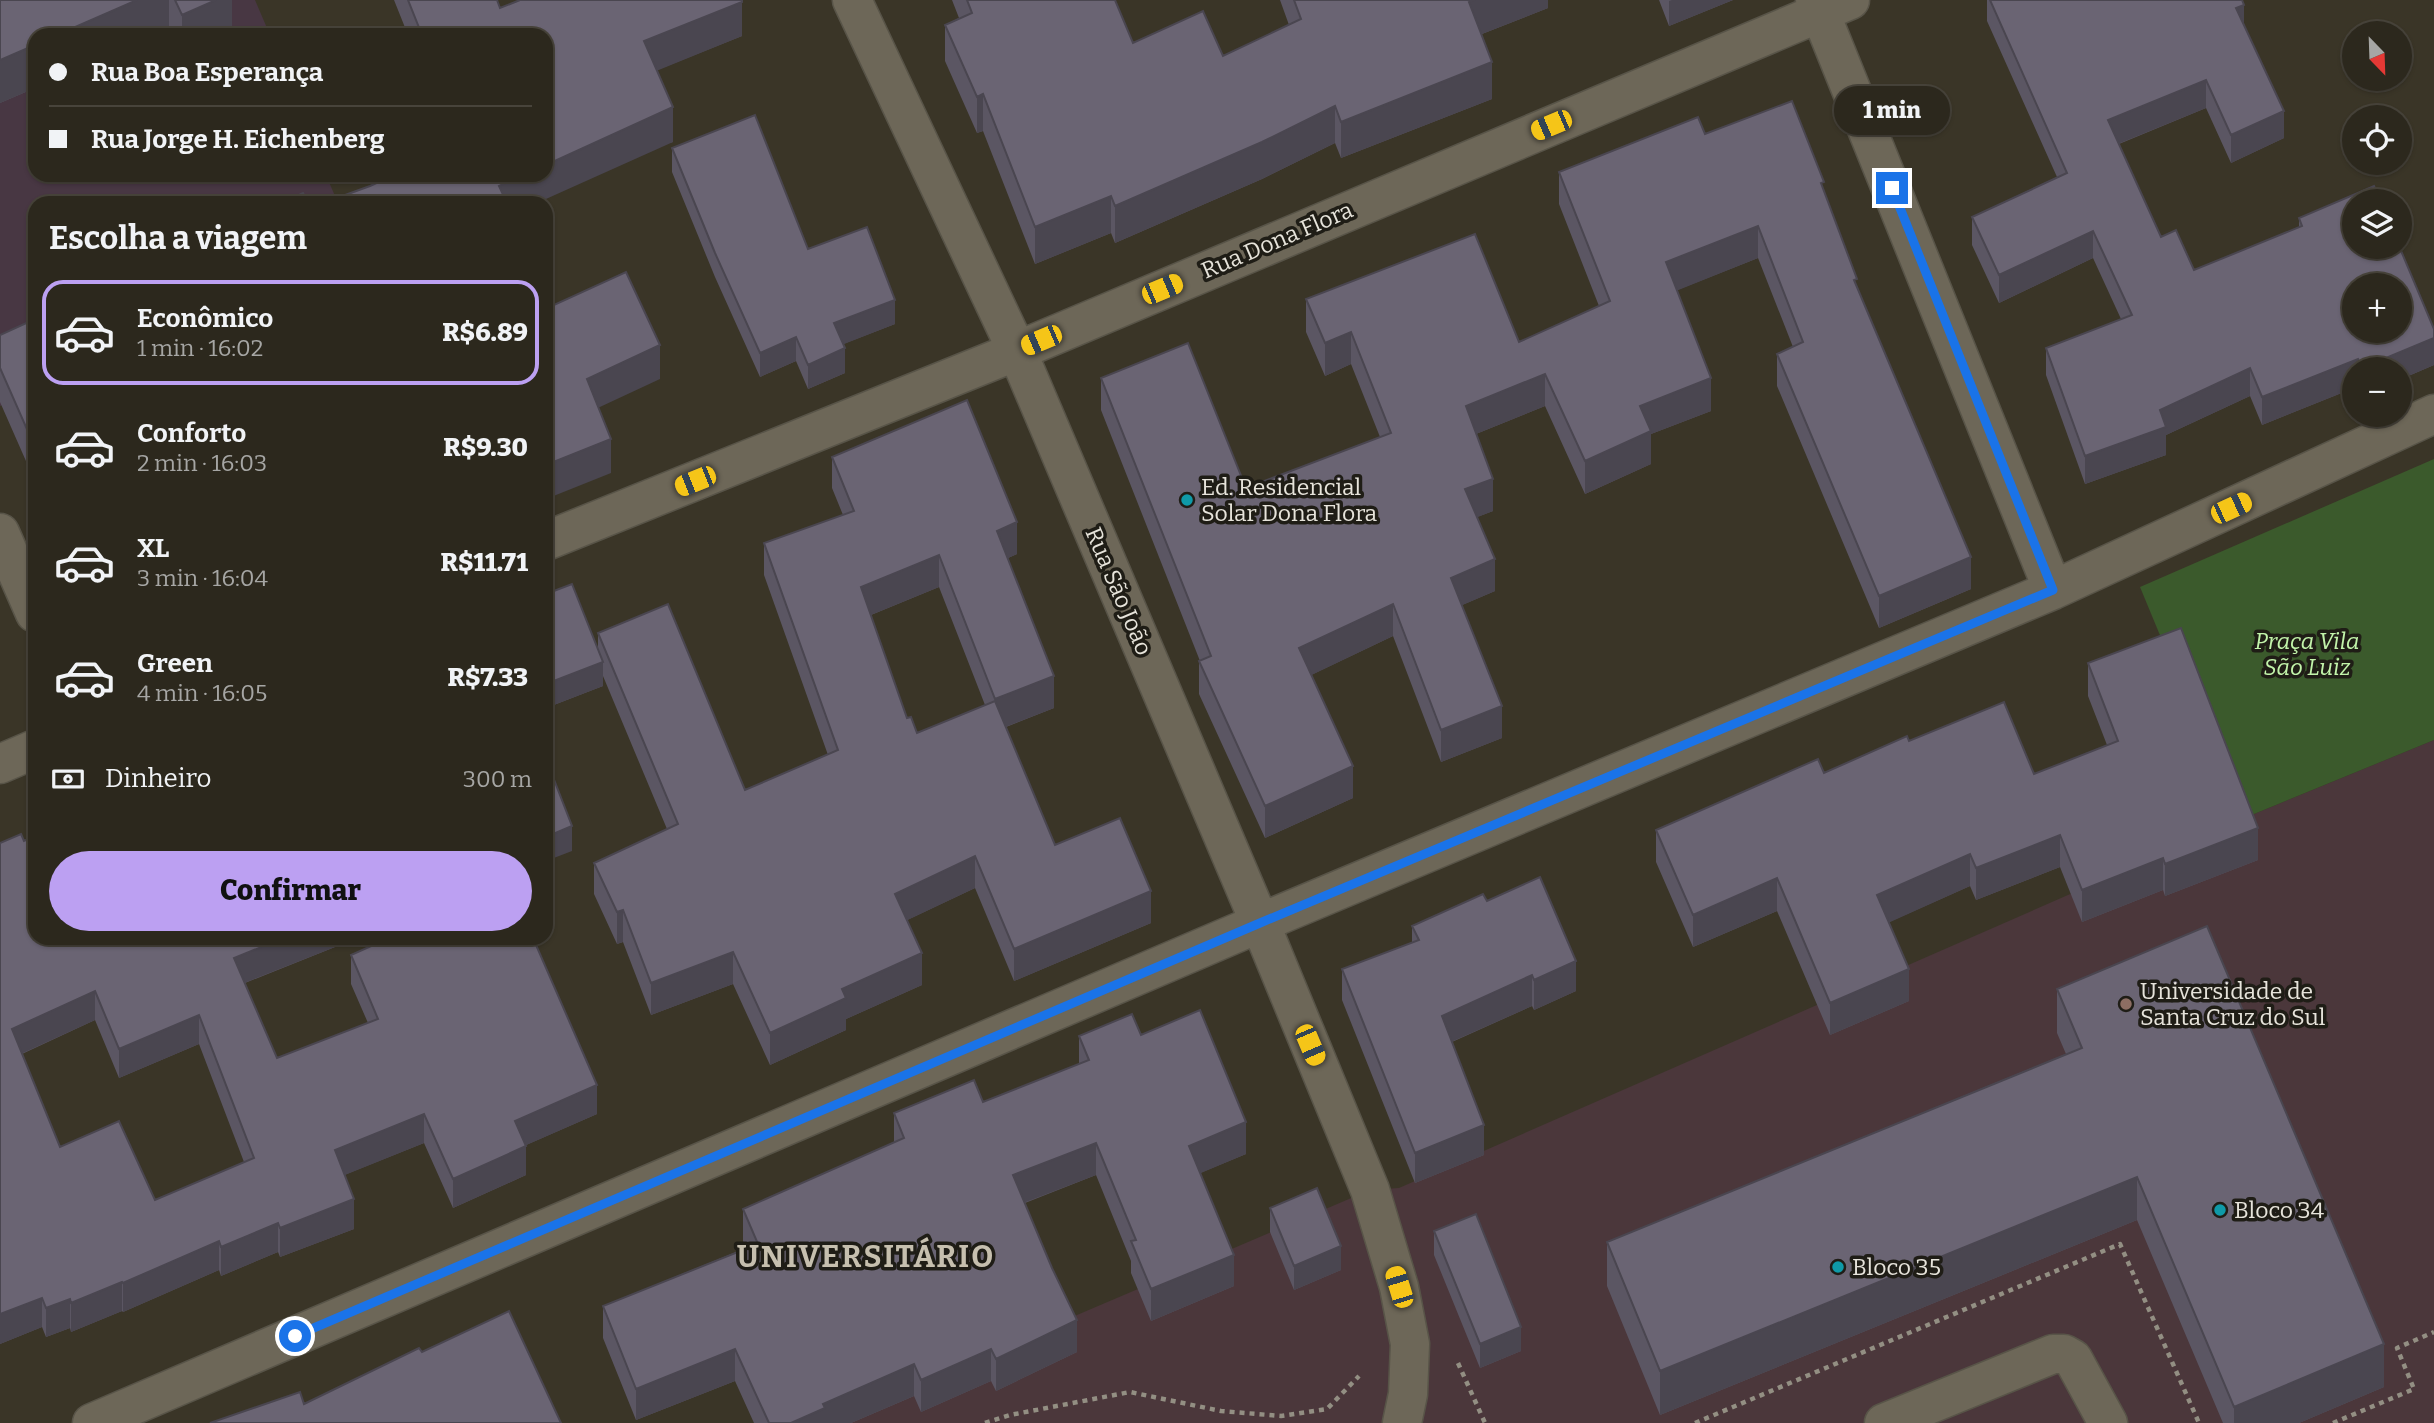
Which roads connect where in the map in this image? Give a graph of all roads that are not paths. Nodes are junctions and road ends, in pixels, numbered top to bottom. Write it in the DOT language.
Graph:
graph roads {
  1 [pos="852,0"];
  2 [pos="1829,4"];
  3 [pos="1017,351"];
  4 [pos="2434,414"];
  5 [pos="0,533"];
  6 [pos="553,538"];
  7 [pos="2053,590"];
  8 [pos="28,597"];
  9 [pos="28,752"];
  10 [pos="0,764"];
  11 [pos="1260,923"];
  12 [pos="92,1423"];
  13 [pos="1402,1423"];
  14 [pos="1884,1423"];
  15 [pos="2108,1423"];
  1 -- 3 [label="street, Rua São João"];
  2 -- 3 [label="street, Rua Dona Flora"];
  2 -- 7 [label="street"];
  3 -- 6 [label="street, Rua Dona Flora"];
  3 -- 11 [label="street, Rua São João"];
  4 -- 7 [label="street"];
  5 -- 8 [label="street"];
  7 -- 11 [label="street"];
  9 -- 10 [label="street"];
  11 -- 12 [label="street"];
  11 -- 13 [label="street, Rua São João"];
  14 -- 15 [label="street"];
}
